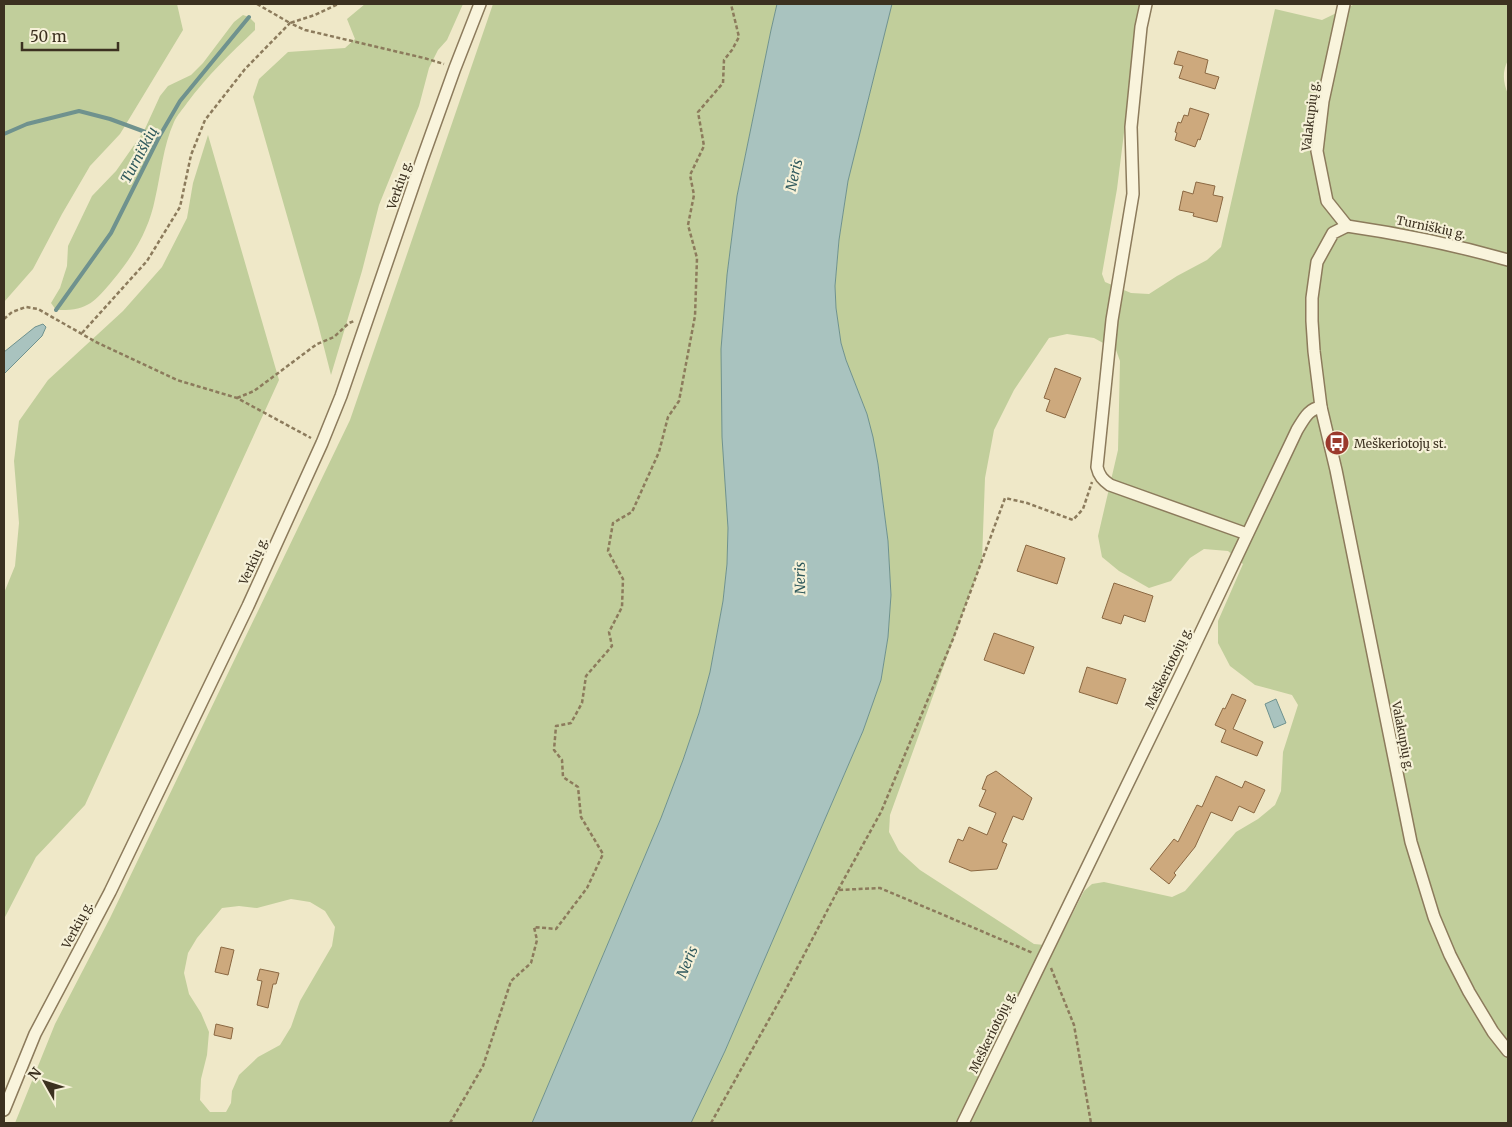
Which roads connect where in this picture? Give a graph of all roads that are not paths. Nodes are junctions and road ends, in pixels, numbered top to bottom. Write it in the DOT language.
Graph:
graph roads {
  1 [pos="480,4"];
  2 [pos="1146,4"];
  3 [pos="1344,4"];
  4 [pos="1347,226"];
  5 [pos="1508,260"];
  6 [pos="1321,407"];
  7 [pos="1247,534"];
  8 [pos="1508,1051"];
  9 [pos="4,1110"];
  10 [pos="963,1123"];
  1 -- 9 [label="street, Verkių g."];
  2 -- 7 [label="street"];
  3 -- 4 [label="street, Valakupių g."];
  4 -- 5 [label="street, Turniškių g."];
  4 -- 6 [label="street"];
  6 -- 7 [label="street, Meškeriotojų g."];
  6 -- 8 [label="street, Valakupių g."];
  7 -- 10 [label="street, Meškeriotojų g."];
}
